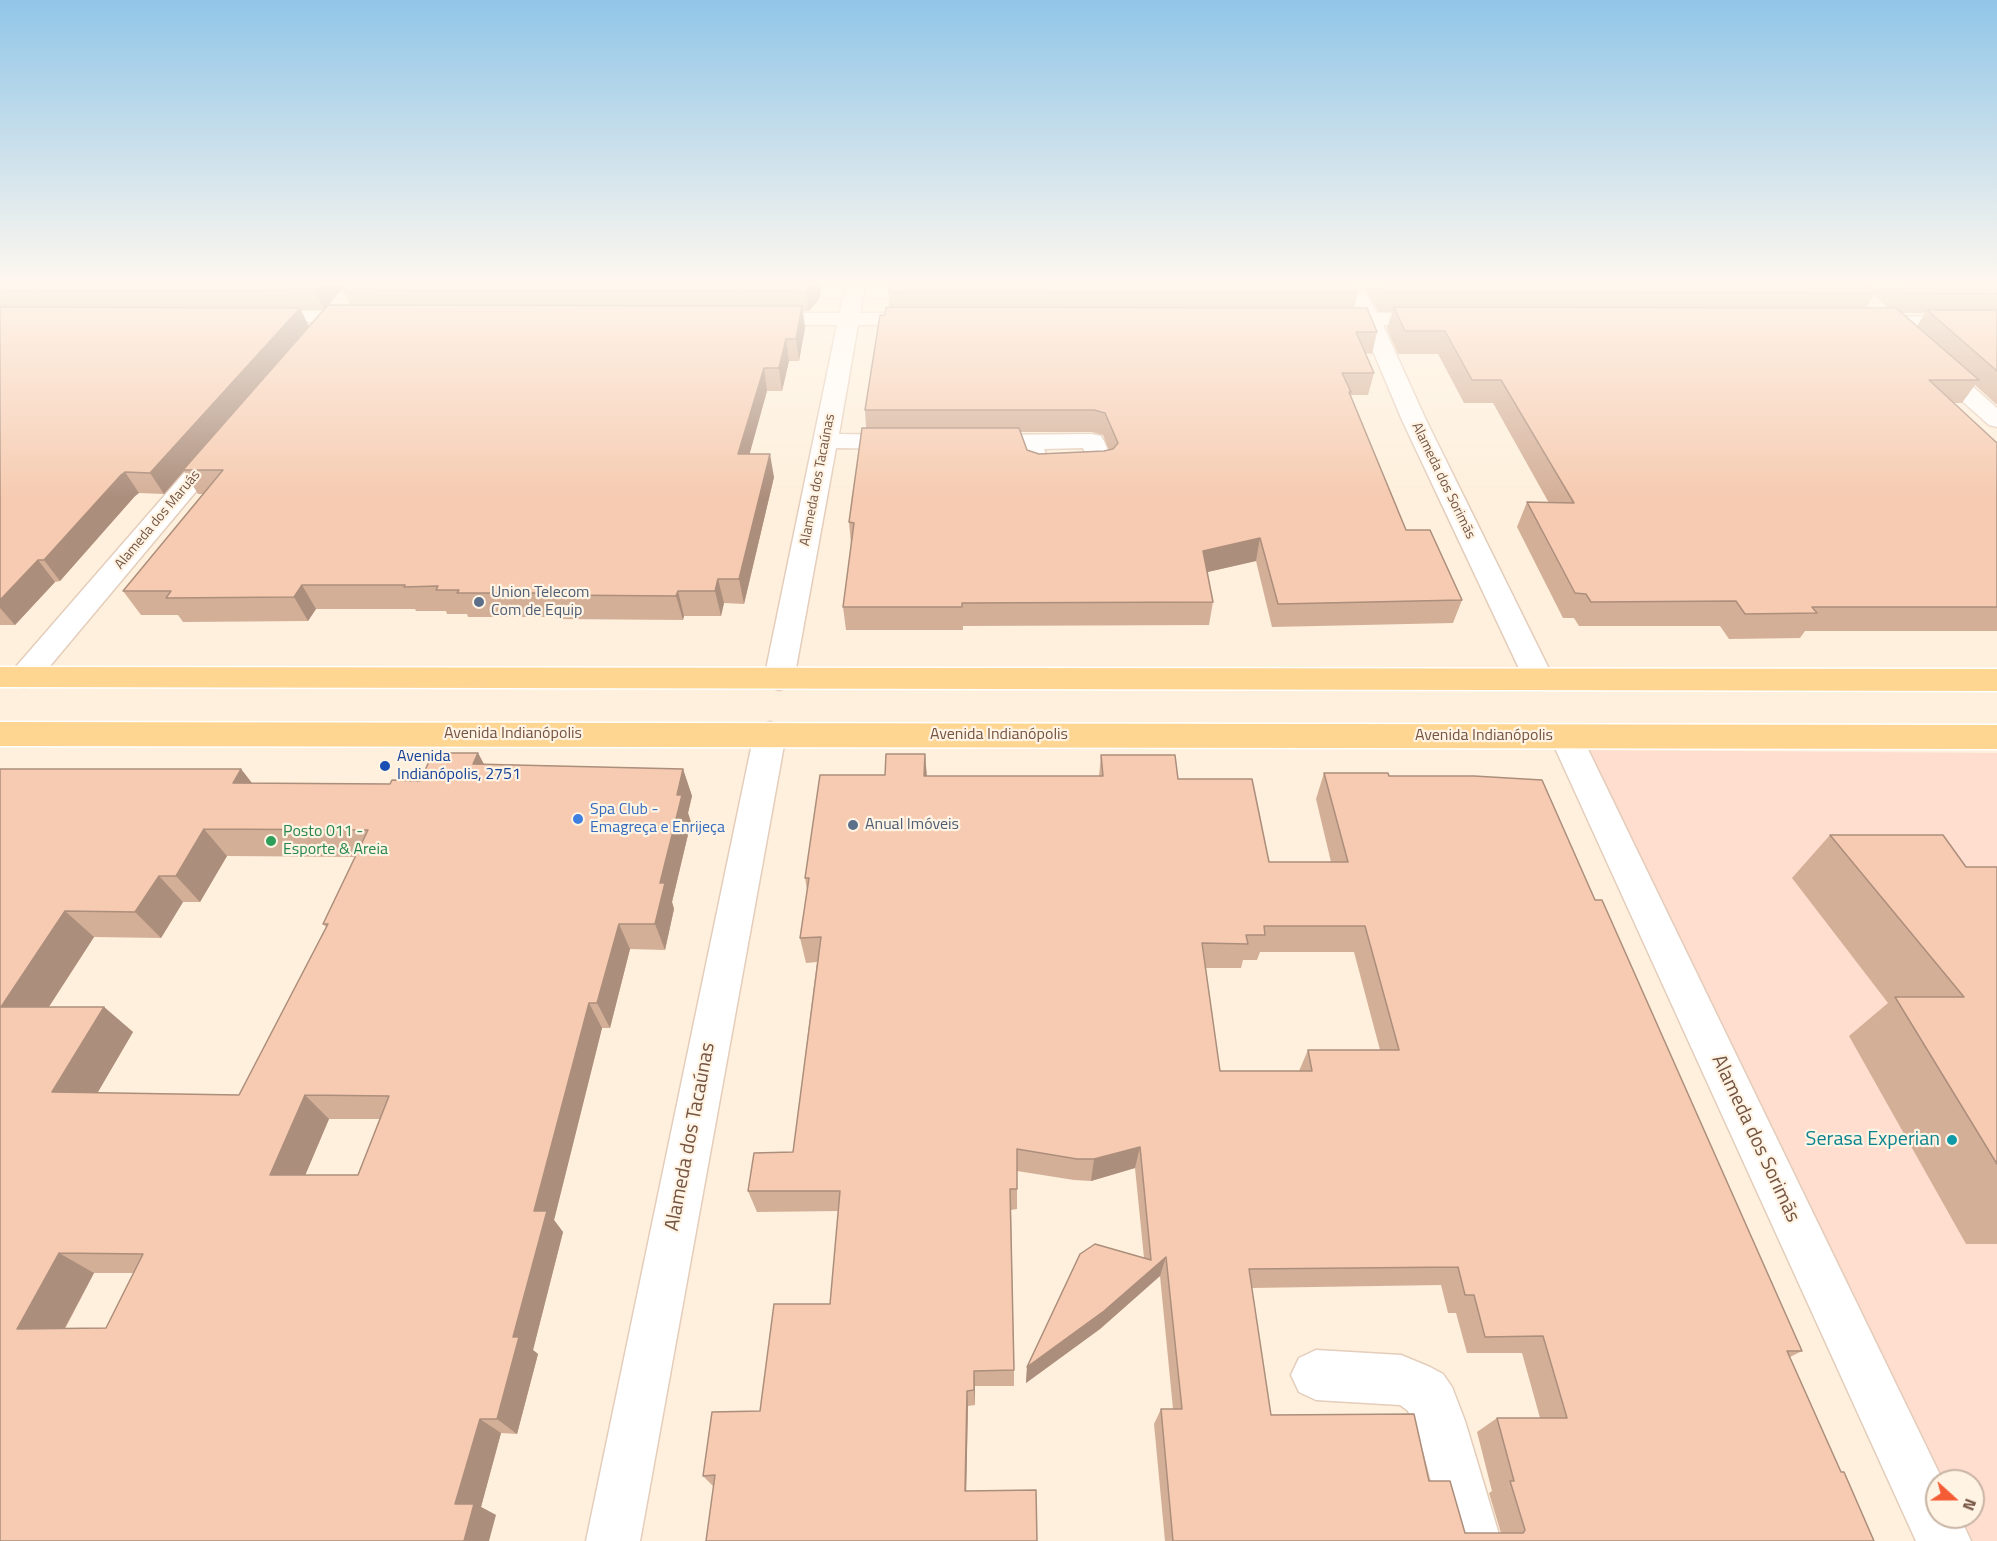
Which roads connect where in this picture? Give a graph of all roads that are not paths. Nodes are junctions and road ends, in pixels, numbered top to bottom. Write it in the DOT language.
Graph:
graph roads {
  1 [pos="843,354"];
  2 [pos="1385,354"];
  3 [pos="1923,354"];
  4 [pos="1997,420"];
  5 [pos="239,425"];
  6 [pos="826,441"];
  7 [pos="923,442"];
  8 [pos="958,442"];
  9 [pos="1030,442"];
  10 [pos="12,677"];
  11 [pos="779,679"];
  12 [pos="1539,679"];
  13 [pos="1997,680"];
  14 [pos="0,734"];
  15 [pos="770,734"];
  16 [pos="1566,736"];
  17 [pos="1997,737"];
  18 [pos="1316,1375"];
  19 [pos="613,1541"];
  20 [pos="1474,1541"];
  21 [pos="1944,1541"];
  1 -- 6 [label="street, Alameda dos Tacaúnas"];
  2 -- 12 [label="street, Alameda dos Sorimãs"];
  3 -- 4 [label="street"];
  5 -- 10 [label="street, Alameda dos Maruás"];
  6 -- 7 [label="street"];
  6 -- 11 [label="street, Alameda dos Tacaúnas"];
  8 -- 9 [label="street"];
  10 -- 11 [label="main road"];
  11 -- 12 [label="main road"];
  12 -- 13 [label="main road"];
  14 -- 15 [label="main road, Avenida Indianópolis"];
  15 -- 16 [label="main road, Avenida Indianópolis"];
  15 -- 19 [label="street, Alameda dos Tacaúnas"];
  16 -- 17 [label="main road, Avenida Indianópolis"];
  16 -- 21 [label="street, Alameda dos Sorimãs"];
  18 -- 20 [label="street"];
}
